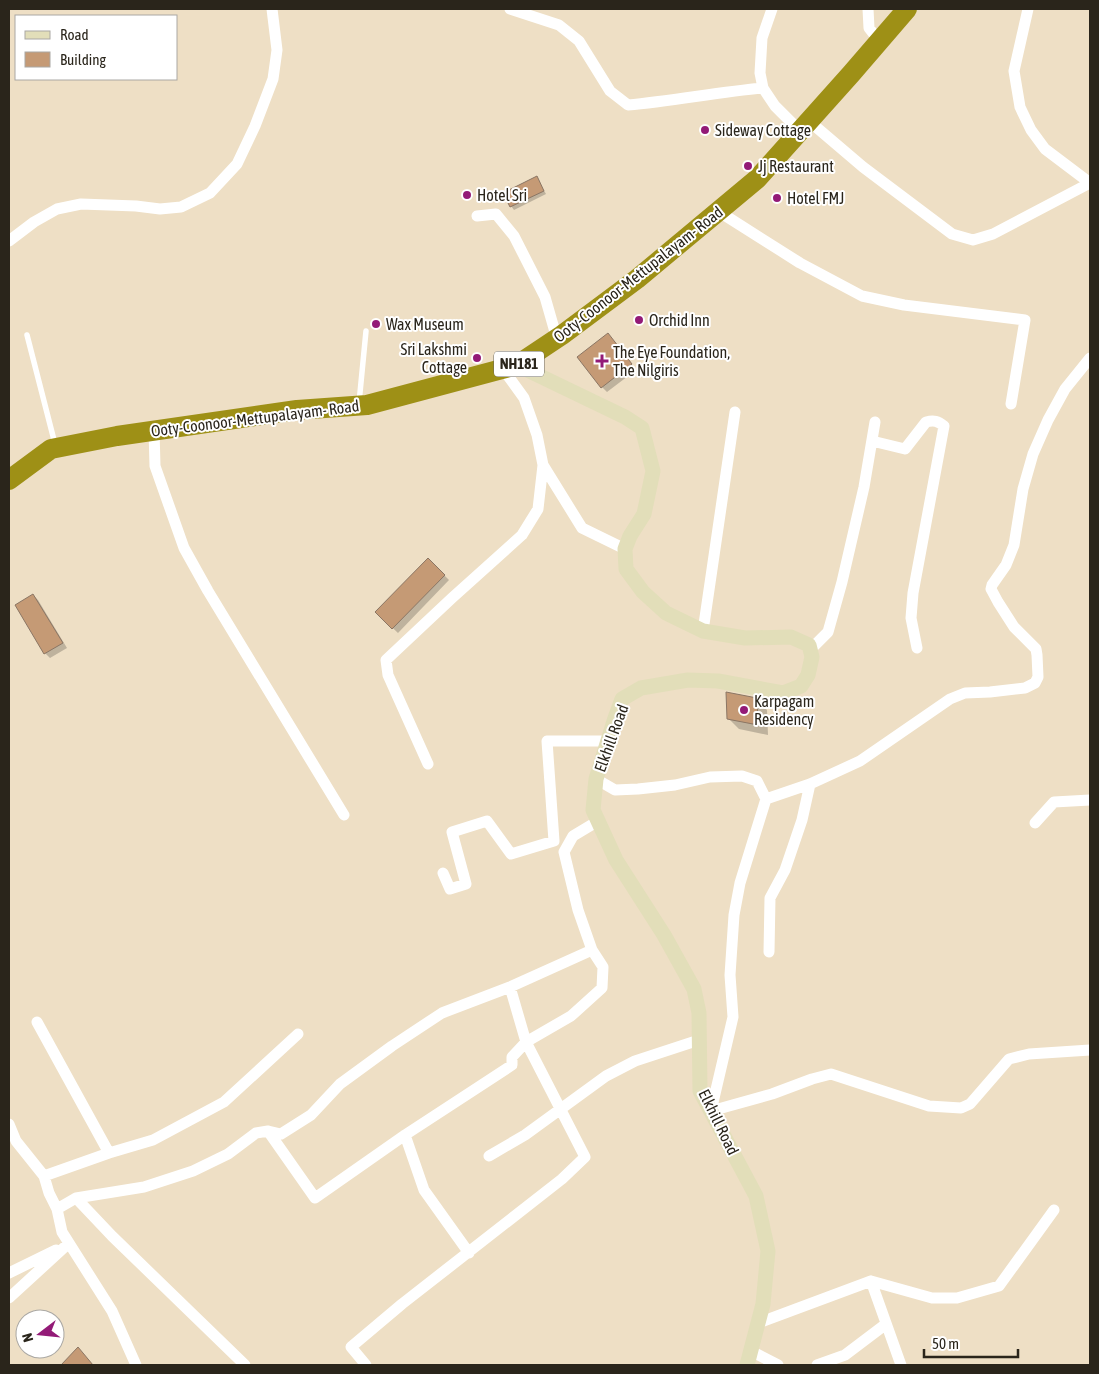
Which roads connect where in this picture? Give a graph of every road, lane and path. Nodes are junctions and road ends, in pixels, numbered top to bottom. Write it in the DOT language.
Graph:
graph roads {
  1 [pos="272,9"];
  2 [pos="510,9"];
  3 [pos="772,9"];
  4 [pos="868,9"];
  5 [pos="907,9"];
  6 [pos="1028,9"];
  7 [pos="879,40"];
  8 [pos="763,88"];
  9 [pos="804,126"];
  10 [pos="1090,183"];
  11 [pos="718,211"];
  12 [pos="477,216"];
  13 [pos="9,241"];
  14 [pos="366,331"];
  15 [pos="27,335"];
  16 [pos="557,339"];
  17 [pos="1090,358"];
  18 [pos="510,367"];
  19 [pos="1011,404"];
  20 [pos="359,405"];
  21 [pos="735,412"];
  22 [pos="875,422"];
  23 [pos="154,430"];
  24 [pos="872,441"];
  25 [pos="56,448"];
  26 [pos="543,465"];
  27 [pos="9,480"];
  28 [pos="625,549"];
  29 [pos="703,631"];
  30 [pos="917,648"];
  31 [pos="810,650"];
  32 [pos="608,741"];
  33 [pos="428,764"];
  34 [pos="596,779"];
  35 [pos="810,784"];
  36 [pos="766,799"];
  37 [pos="1090,800"];
  38 [pos="344,815"];
  39 [pos="598,821"];
  40 [pos="1035,823"];
  41 [pos="443,873"];
  42 [pos="592,950"];
  43 [pos="769,952"];
  44 [pos="510,987"];
  45 [pos="37,1022"];
  46 [pos="298,1034"];
  47 [pos="699,1040"];
  48 [pos="526,1042"];
  49 [pos="1090,1050"];
  50 [pos="560,1109"];
  51 [pos="711,1111"];
  52 [pos="9,1124"];
  53 [pos="268,1130"];
  54 [pos="405,1135"];
  55 [pos="110,1153"];
  56 [pos="489,1156"];
  57 [pos="44,1176"];
  58 [pos="76,1198"];
  59 [pos="57,1209"];
  60 [pos="1054,1210"];
  61 [pos="69,1243"];
  62 [pos="469,1253"];
  63 [pos="9,1273"];
  64 [pos="871,1281"];
  65 [pos="9,1298"];
  66 [pos="758,1323"];
  67 [pos="886,1324"];
  68 [pos="749,1358"];
  69 [pos="136,1365"];
  70 [pos="245,1365"];
  71 [pos="366,1365"];
  72 [pos="778,1365"];
  73 [pos="817,1365"];
  74 [pos="901,1365"];
  1 -- 13 [label="street"];
  2 -- 8 [label="street"];
  3 -- 8 [label="street"];
  4 -- 7 [label="street"];
  5 -- 7 [label="highway, Ooty-Coonoor-Mettupalayam- Road / NH181"];
  6 -- 10 [label="street"];
  7 -- 9 [label="highway, Ooty-Coonoor-Mettupalayam- Road / NH181"];
  8 -- 9 [label="street"];
  9 -- 10 [label="street"];
  9 -- 11 [label="highway, Ooty-Coonoor-Mettupalayam- Road / NH181"];
  11 -- 16 [label="highway, Ooty-Coonoor-Mettupalayam- Road / NH181"];
  11 -- 19 [label="street"];
  12 -- 16 [label="street"];
  14 -- 20 [label="lane"];
  15 -- 25 [label="lane"];
  16 -- 18 [label="highway, Ooty-Coonoor-Mettupalayam- Road / NH181"];
  17 -- 35 [label="street"];
  18 -- 20 [label="highway, Ooty-Coonoor-Mettupalayam- Road / NH181"];
  18 -- 26 [label="street"];
  18 -- 28 [label="street"];
  20 -- 23 [label="highway, Ooty-Coonoor-Mettupalayam- Road / NH181"];
  21 -- 29 [label="street"];
  22 -- 24 [label="street"];
  23 -- 25 [label="highway, Ooty-Coonoor-Mettupalayam- Road / NH181"];
  23 -- 38 [label="street"];
  24 -- 30 [label="street"];
  24 -- 31 [label="street"];
  25 -- 27 [label="highway, Ooty-Coonoor-Mettupalayam- Road / NH181"];
  26 -- 28 [label="street"];
  26 -- 33 [label="street"];
  28 -- 29 [label="street"];
  29 -- 31 [label="street"];
  31 -- 32 [label="street, Elkhill Road"];
  32 -- 34 [label="street, Elkhill Road"];
  32 -- 41 [label="street"];
  34 -- 36 [label="street"];
  34 -- 39 [label="street, Elkhill Road"];
  35 -- 36 [label="street"];
  35 -- 43 [label="street"];
  36 -- 51 [label="street"];
  37 -- 40 [label="street"];
  39 -- 42 [label="street"];
  39 -- 47 [label="street, Elkhill Road"];
  42 -- 44 [label="street"];
  42 -- 48 [label="street"];
  44 -- 48 [label="street"];
  44 -- 53 [label="street"];
  45 -- 55 [label="street"];
  46 -- 55 [label="street"];
  47 -- 50 [label="street"];
  47 -- 51 [label="street, Elkhill Road"];
  48 -- 50 [label="street"];
  48 -- 54 [label="street"];
  49 -- 51 [label="street"];
  50 -- 56 [label="street"];
  50 -- 62 [label="street"];
  51 -- 66 [label="street, Elkhill Road"];
  52 -- 57 [label="street"];
  53 -- 54 [label="street"];
  53 -- 58 [label="street"];
  54 -- 62 [label="street"];
  55 -- 57 [label="street"];
  57 -- 59 [label="street"];
  58 -- 59 [label="street"];
  58 -- 70 [label="street"];
  59 -- 61 [label="street"];
  60 -- 64 [label="street"];
  61 -- 63 [label="street"];
  61 -- 65 [label="street"];
  61 -- 69 [label="street"];
  62 -- 71 [label="street"];
  64 -- 66 [label="street"];
  64 -- 67 [label="street"];
  66 -- 68 [label="street, Elkhill Road"];
  67 -- 73 [label="street"];
  67 -- 74 [label="street"];
  68 -- 72 [label="street"];
}
